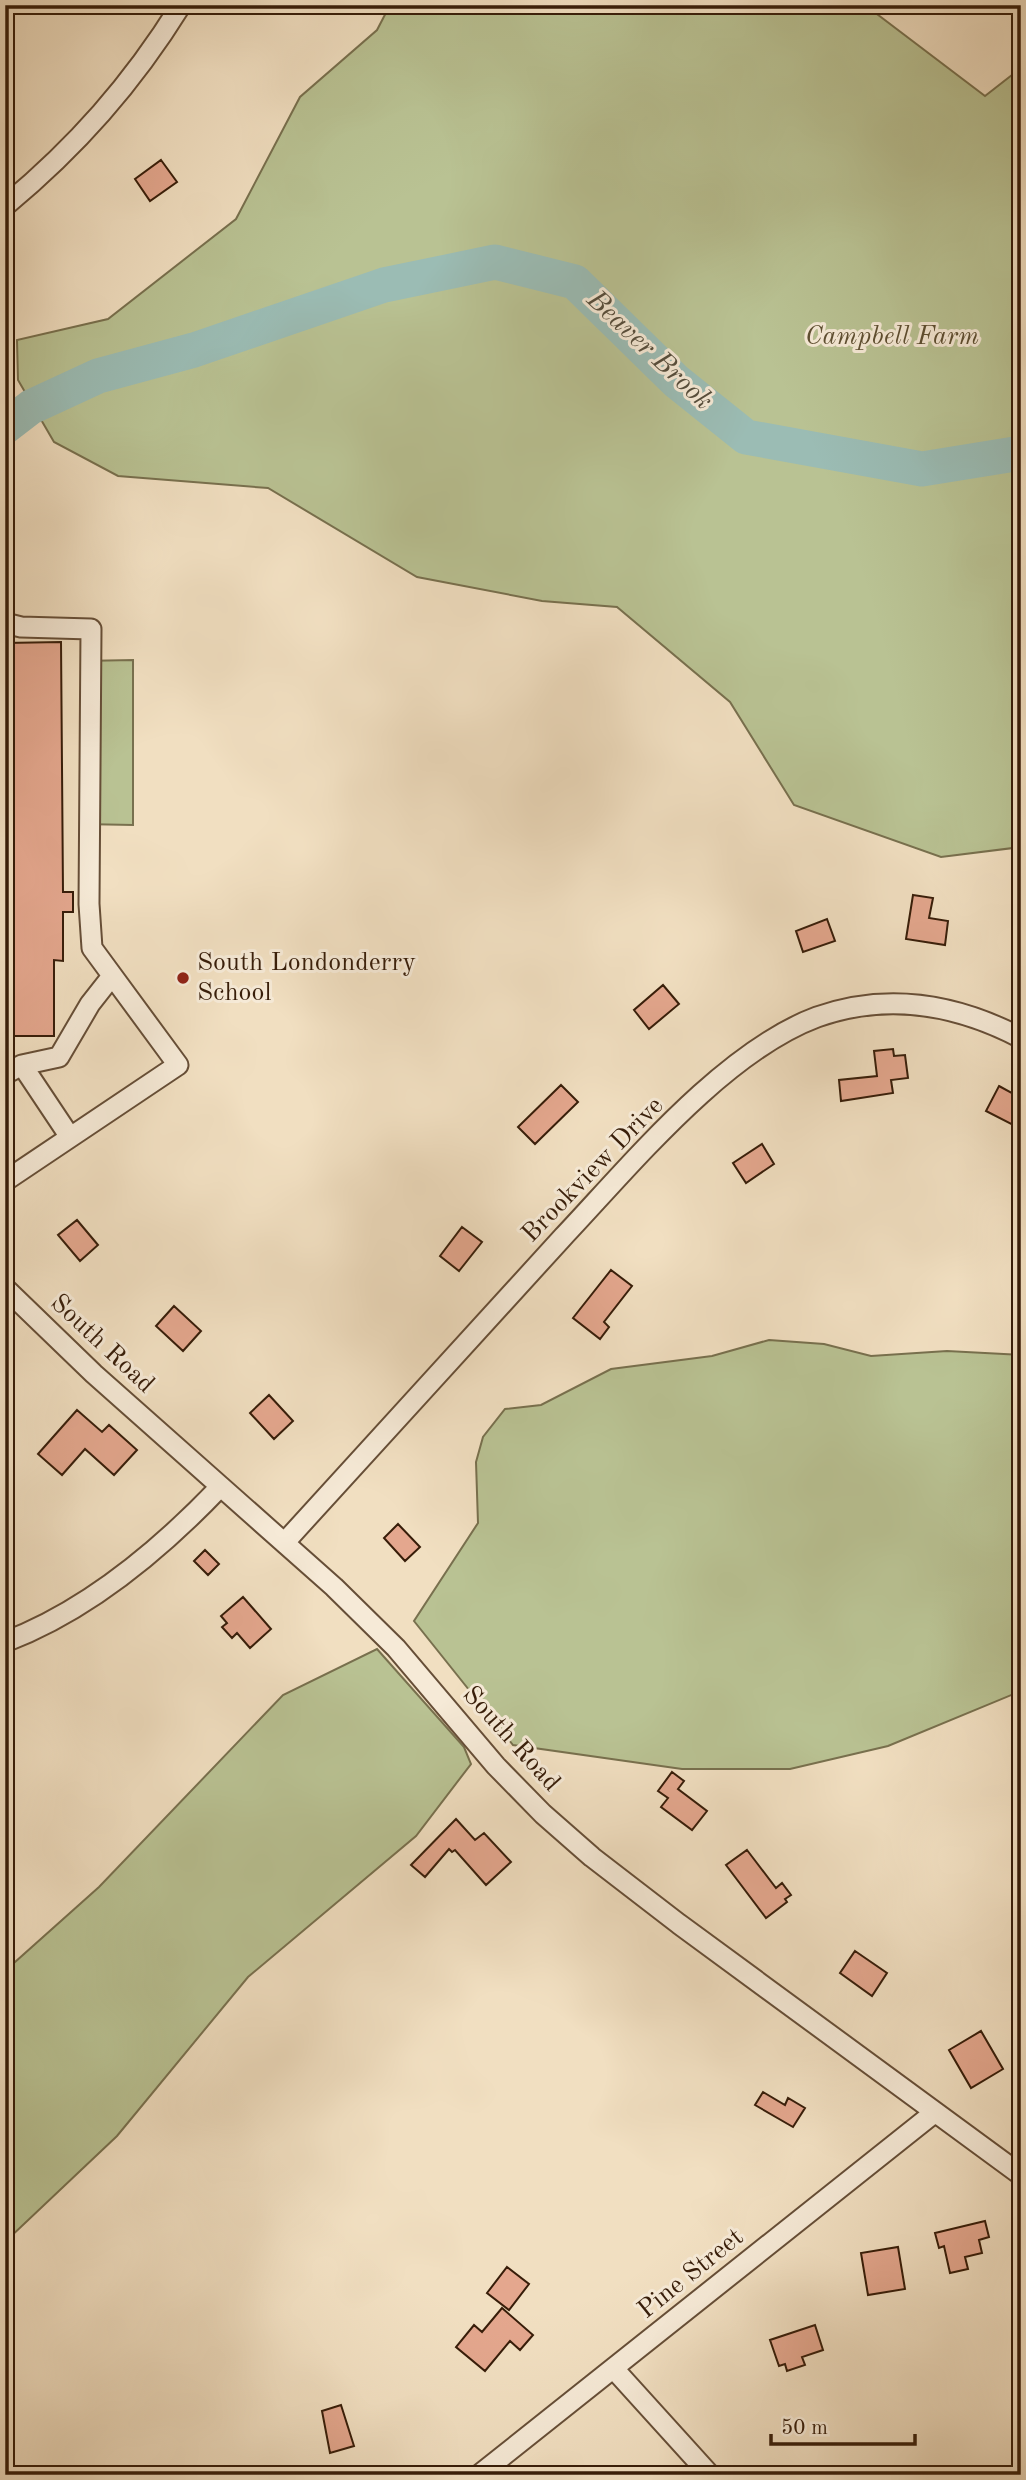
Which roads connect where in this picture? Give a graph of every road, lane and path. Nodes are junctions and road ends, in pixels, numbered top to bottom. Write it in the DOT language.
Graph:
graph roads {
  1 [pos="181,5"];
  2 [pos="5,206"];
  3 [pos="5,623"];
  4 [pos="112,975"];
  5 [pos="1021,1038"];
  6 [pos="13,1070"];
  7 [pos="71,1137"];
  8 [pos="5,1181"];
  9 [pos="5,1288"];
  10 [pos="219,1487"];
  11 [pos="285,1542"];
  12 [pos="5,1642"];
  13 [pos="934,2113"];
  14 [pos="1021,2175"];
  15 [pos="614,2369"];
  16 [pos="479,2475"];
  17 [pos="710,2475"];
  1 -- 2 [label="street"];
  3 -- 4 [label="street"];
  4 -- 6 [label="street"];
  4 -- 7 [label="street"];
  5 -- 11 [label="street, Brookview Drive"];
  6 -- 7 [label="street"];
  7 -- 8 [label="street"];
  9 -- 10 [label="street, South Road"];
  10 -- 11 [label="street, South Road"];
  10 -- 12 [label="street"];
  11 -- 13 [label="street, South Road"];
  13 -- 14 [label="street, South Road"];
  13 -- 15 [label="street, Pine Street"];
  15 -- 16 [label="street, Pine Street"];
  15 -- 17 [label="street"];
}
